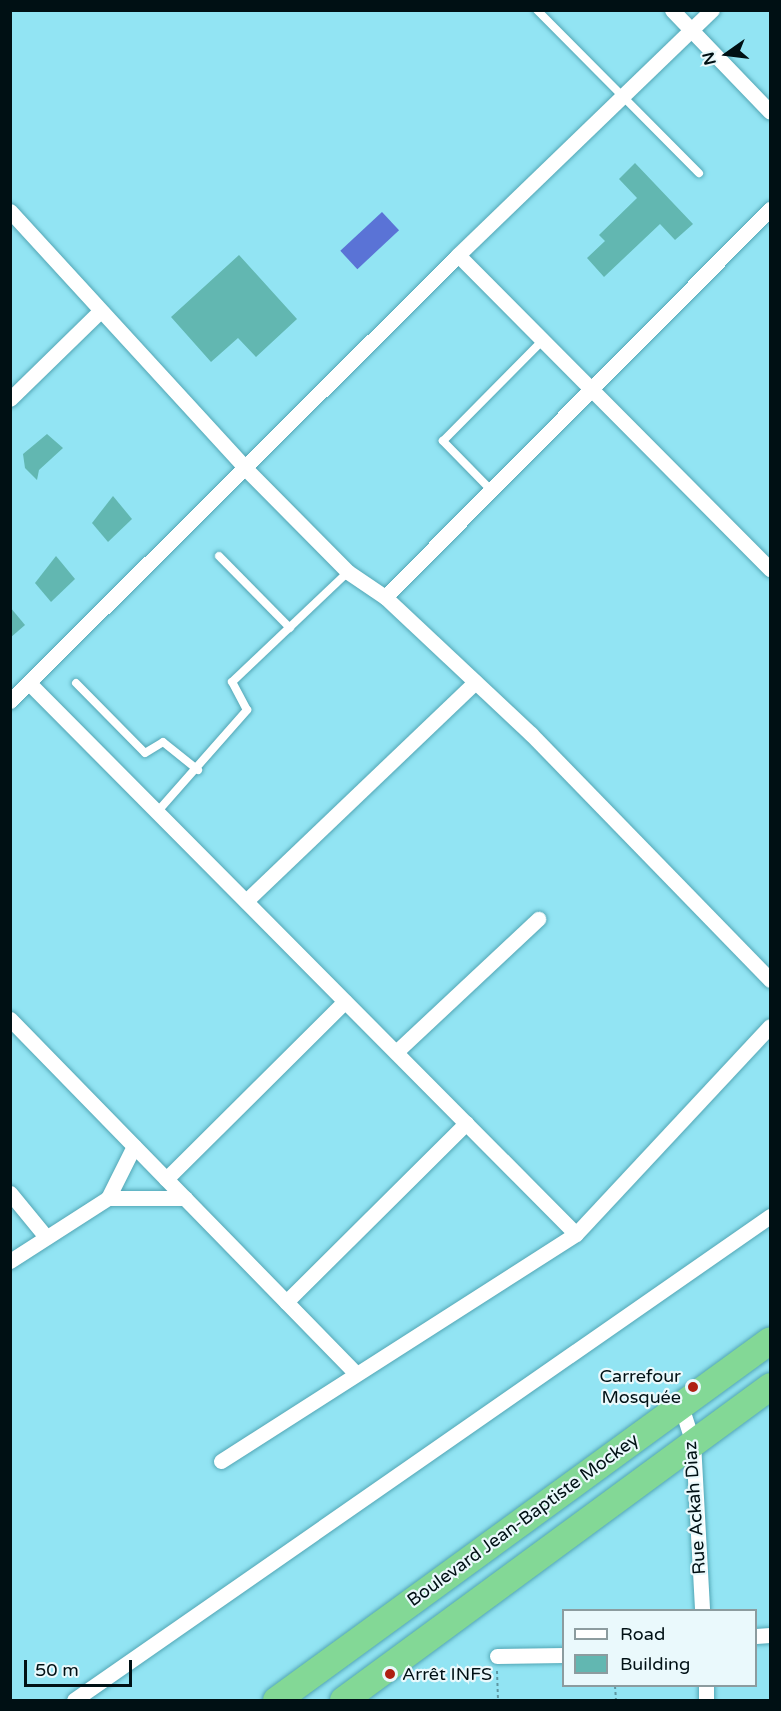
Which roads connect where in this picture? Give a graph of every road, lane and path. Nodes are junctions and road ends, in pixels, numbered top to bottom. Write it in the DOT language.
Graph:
graph roads {
  1 [pos="537,10"];
  2 [pos="672,10"];
  3 [pos="712,10"];
  4 [pos="691,31"];
  5 [pos="623,96"];
  6 [pos="771,112"];
  7 [pos="699,173"];
  8 [pos="771,208"];
  9 [pos="10,211"];
  10 [pos="458,255"];
  11 [pos="99,312"];
  12 [pos="543,340"];
  13 [pos="591,389"];
  14 [pos="10,399"];
  15 [pos="246,469"];
  16 [pos="491,490"];
  17 [pos="219,556"];
  18 [pos="771,569"];
  19 [pos="348,572"];
  20 [pos="385,597"];
  21 [pos="290,628"];
  22 [pos="475,682"];
  23 [pos="29,683"];
  24 [pos="76,683"];
  25 [pos="10,701"];
  26 [pos="198,770"];
  27 [pos="158,812"];
  28 [pos="246,901"];
  29 [pos="538,919"];
  30 [pos="771,980"];
  31 [pos="345,1001"];
  32 [pos="10,1019"];
  33 [pos="771,1026"];
  34 [pos="396,1052"];
  35 [pos="466,1124"];
  36 [pos="134,1146"];
  37 [pos="166,1179"];
  38 [pos="10,1193"];
  39 [pos="108,1198"];
  40 [pos="185,1198"];
  41 [pos="771,1216"];
  42 [pos="576,1234"];
  43 [pos="46,1237"];
  44 [pos="10,1261"];
  45 [pos="286,1302"];
  46 [pos="771,1340"];
  47 [pos="356,1373"];
  48 [pos="771,1386"];
  49 [pos="681,1406"];
  50 [pos="693,1442"];
  51 [pos="221,1461"];
  52 [pos="702,1609"];
  53 [pos="562,1655"];
  54 [pos="497,1656"];
  55 [pos="74,1701"];
  56 [pos="276,1701"];
  57 [pos="343,1701"];
  58 [pos="498,1701"];
  1 -- 5 [label="lane"];
  2 -- 4 [label="street"];
  3 -- 4 [label="street"];
  4 -- 5 [label="street"];
  4 -- 6 [label="street"];
  5 -- 7 [label="lane"];
  5 -- 10 [label="street"];
  8 -- 13 [label="street"];
  9 -- 11 [label="street"];
  10 -- 12 [label="street"];
  10 -- 15 [label="street"];
  11 -- 14 [label="street"];
  11 -- 15 [label="street"];
  12 -- 13 [label="street"];
  12 -- 16 [label="lane"];
  13 -- 16 [label="street"];
  13 -- 18 [label="street"];
  15 -- 19 [label="street"];
  15 -- 23 [label="street"];
  16 -- 20 [label="street"];
  17 -- 21 [label="lane"];
  19 -- 20 [label="street"];
  19 -- 21 [label="lane"];
  20 -- 22 [label="street"];
  21 -- 26 [label="lane"];
  22 -- 28 [label="street"];
  22 -- 30 [label="street"];
  23 -- 25 [label="street"];
  23 -- 27 [label="street"];
  24 -- 26 [label="lane"];
  26 -- 27 [label="lane"];
  27 -- 28 [label="street"];
  28 -- 31 [label="street"];
  29 -- 34 [label="street"];
  31 -- 34 [label="street"];
  31 -- 37 [label="street"];
  32 -- 36 [label="street"];
  33 -- 42 [label="street"];
  34 -- 35 [label="street"];
  35 -- 42 [label="street"];
  35 -- 45 [label="street"];
  36 -- 37 [label="street"];
  36 -- 39 [label="street"];
  37 -- 40 [label="street"];
  38 -- 43 [label="street"];
  39 -- 40 [label="street"];
  39 -- 43 [label="street"];
  40 -- 45 [label="street"];
  41 -- 55 [label="street"];
  42 -- 47 [label="street"];
  43 -- 44 [label="street"];
  45 -- 47 [label="street"];
  46 -- 49 [label="highway, Boulevard Jean-Baptiste Mockey"];
  47 -- 51 [label="street"];
  48 -- 50 [label="highway, Boulevard Jean-Baptiste Mockey"];
  49 -- 50 [label="street, Rue Ackah Diaz"];
  49 -- 56 [label="highway, Boulevard Jean-Baptiste Mockey"];
  50 -- 52 [label="street, Rue Ackah Diaz"];
  50 -- 57 [label="highway, Boulevard Jean-Baptiste Mockey"];
  53 -- 54 [label="street"];
  54 -- 58 [label="path"];
}
